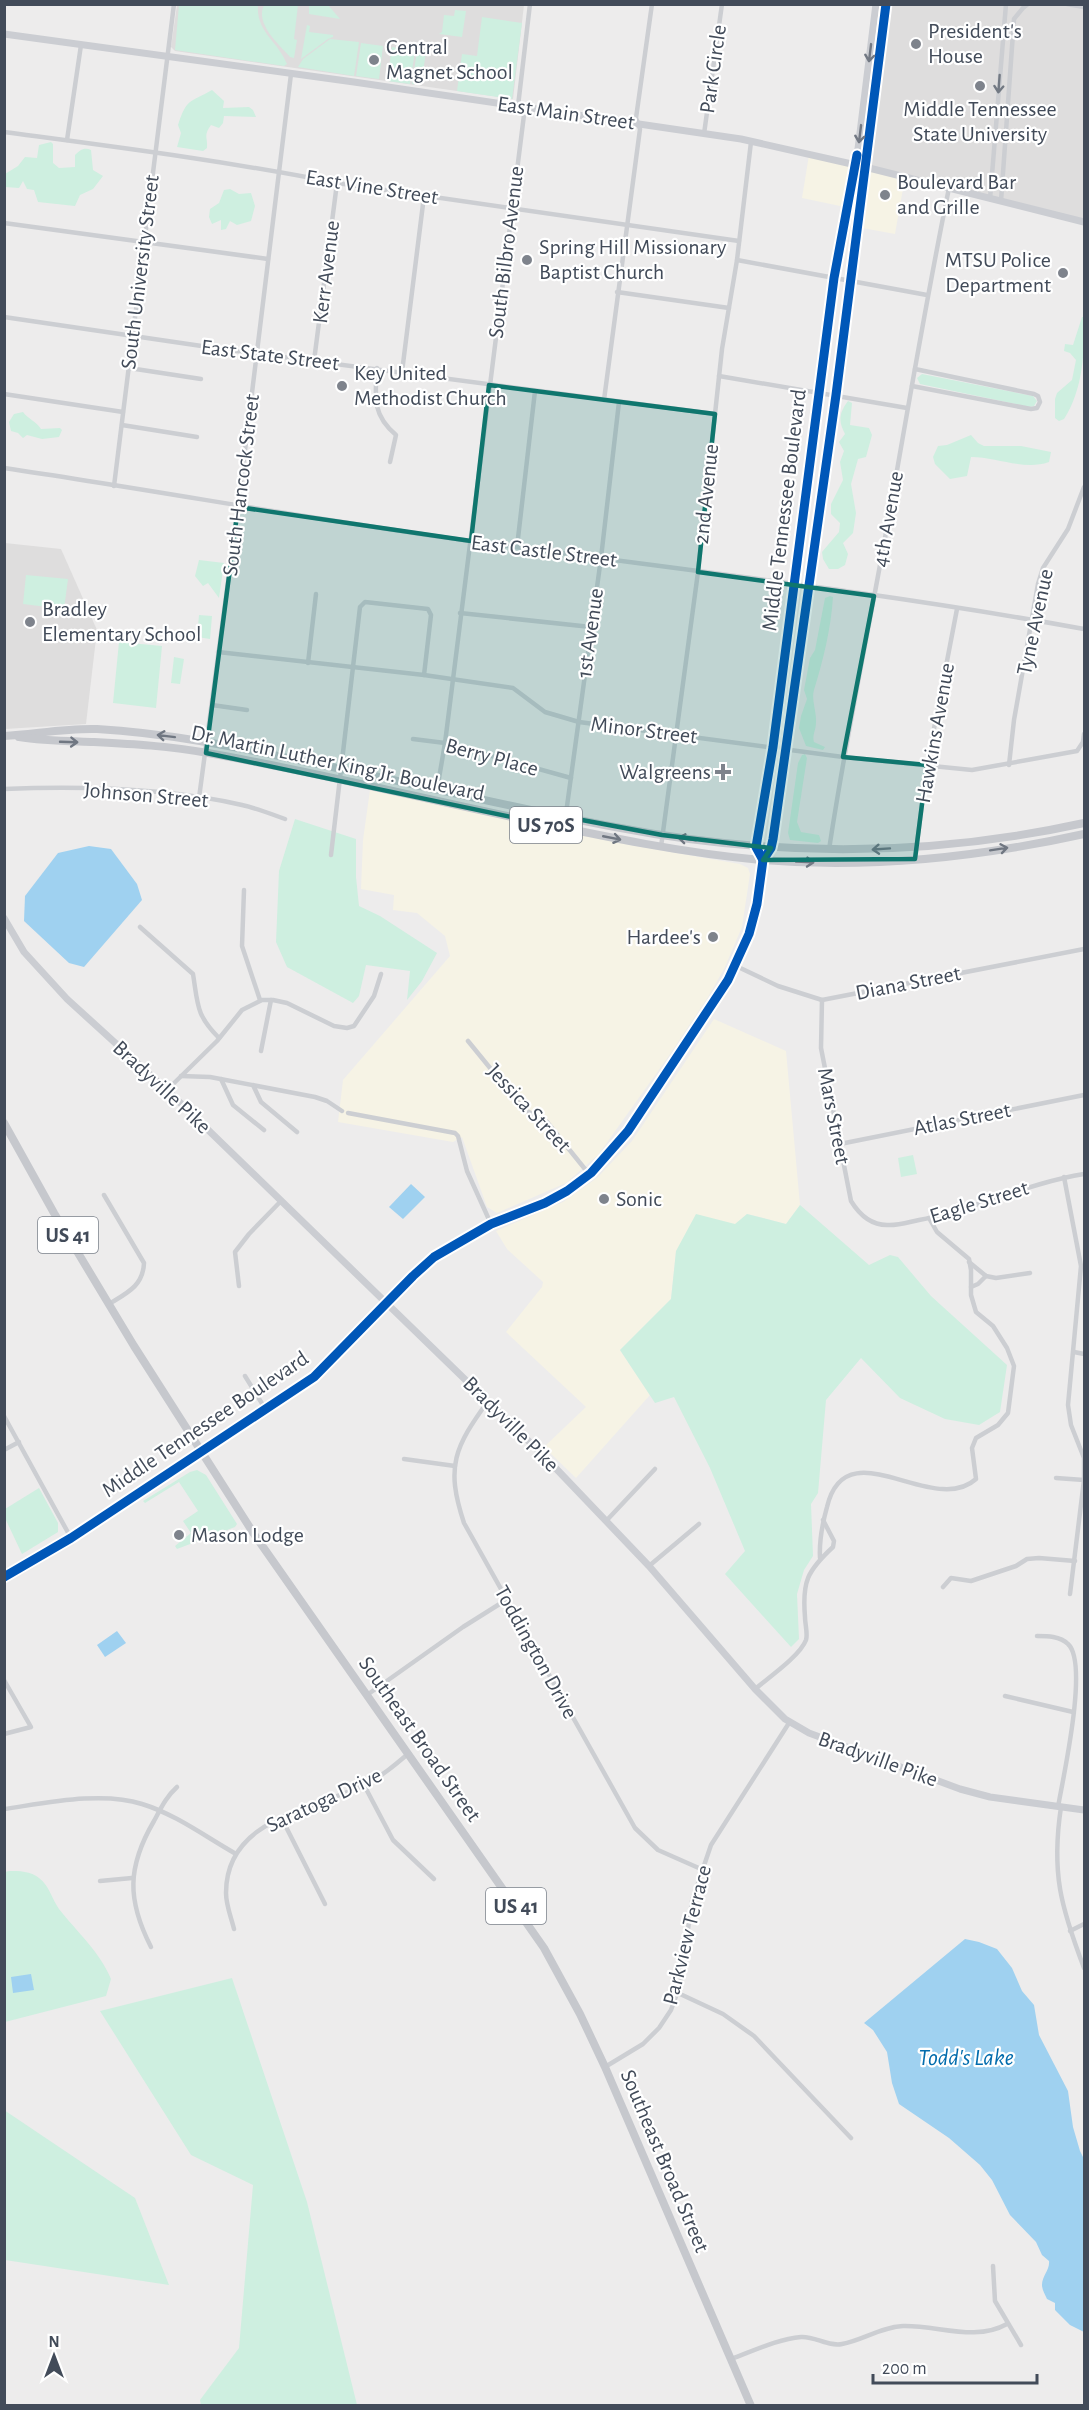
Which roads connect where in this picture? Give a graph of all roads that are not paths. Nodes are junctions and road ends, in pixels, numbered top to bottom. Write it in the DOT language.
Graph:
graph roads {
  1 [pos="174,4"];
  2 [pos="530,4"];
  3 [pos="652,4"];
  4 [pos="722,4"];
  5 [pos="876,4"];
  6 [pos="886,4"];
  7 [pos="1006,4"];
  8 [pos="1029,4"];
  9 [pos="1067,4"];
  10 [pos="1081,6"];
  11 [pos="1004,18"];
  12 [pos="1014,19"];
  13 [pos="4,34"];
  14 [pos="81,45"];
  15 [pos="167,57"];
  16 [pos="291,75"];
  17 [pos="521,107"];
  18 [pos="637,123"];
  19 [pos="4,132"];
  20 [pos="704,134"];
  21 [pos="67,140"];
  22 [pos="751,142"];
  23 [pos="155,152"];
  24 [pos="856,165"];
  25 [pos="865,167"];
  26 [pos="279,171"];
  27 [pos="337,183"];
  28 [pos="949,188"];
  29 [pos="424,196"];
  30 [pos="990,199"];
  31 [pos="1001,201"];
  32 [pos="511,208"];
  33 [pos="1084,222"];
  34 [pos="4,223"];
  35 [pos="627,225"];
  36 [pos="739,241"];
  37 [pos="145,243"];
  38 [pos="268,259"];
  39 [pos="737,260"];
  40 [pos="834,278"];
  41 [pos="850,281"];
  42 [pos="617,291"];
  43 [pos="927,295"];
  44 [pos="729,308"];
  45 [pos="4,317"];
  46 [pos="132,337"];
  47 [pos="257,354"];
  48 [pos="314,361"];
  49 [pos="129,368"];
  50 [pos="377,369"];
  51 [pos="915,369"];
  52 [pos="402,372"];
  53 [pos="719,376"];
  54 [pos="201,379"];
  55 [pos="489,385"];
  56 [pos="912,386"];
  57 [pos="535,391"];
  58 [pos="819,393"];
  59 [pos="4,394"];
  60 [pos="836,395"];
  61 [pos="604,400"];
  62 [pos="619,402"];
  63 [pos="907,408"];
  64 [pos="123,412"];
  65 [pos="715,414"];
  66 [pos="122,425"];
  67 [pos="197,438"];
  68 [pos="390,462"];
  69 [pos="4,468"];
  70 [pos="114,486"];
  71 [pos="1084,486"];
  72 [pos="238,507"];
  73 [pos="471,541"];
  74 [pos="517,547"];
  75 [pos="600,558"];
  76 [pos="698,572"];
  77 [pos="795,584"];
  78 [pos="809,586"];
  79 [pos="316,594"];
  80 [pos="874,596"];
  81 [pos="957,609"];
  82 [pos="460,613"];
  83 [pos="1033,620"];
  84 [pos="591,627"];
  85 [pos="1084,629"];
  86 [pos="218,652"];
  87 [pos="308,663"];
  88 [pos="353,667"];
  89 [pos="424,675"];
  90 [pos="453,679"];
  91 [pos="212,705"];
  92 [pos="247,710"];
  93 [pos="579,722"];
  94 [pos="677,734"];
  95 [pos="1084,734"];
  96 [pos="8,736"];
  97 [pos="413,739"];
  98 [pos="208,742"];
  99 [pos="445,743"];
  100 [pos="773,747"];
  101 [pos="786,748"];
  102 [pos="206,753"];
  103 [pos="843,757"];
  104 [pos="927,765"];
  105 [pos="1009,765"];
  106 [pos="340,768"];
  107 [pos="571,778"];
  108 [pos="339,781"];
  109 [pos="4,789"];
  110 [pos="437,790"];
  111 [pos="199,798"];
  112 [pos="566,817"];
  113 [pos="285,819"];
  114 [pos="1084,823"];
  115 [pos="564,828"];
  116 [pos="1084,834"];
  117 [pos="662,836"];
  118 [pos="661,847"];
  119 [pos="756,847"];
  120 [pos="916,847"];
  121 [pos="771,848"];
  122 [pos="829,850"];
  123 [pos="331,855"];
  124 [pos="915,859"];
  125 [pos="763,860"];
  126 [pos="244,890"];
  127 [pos="4,918"];
  128 [pos="140,927"];
  129 [pos="1084,949"];
  130 [pos="736,966"];
  131 [pos="381,974"];
  132 [pos="822,999"];
  133 [pos="260,1000"];
  134 [pos="272,1000"];
  135 [pos="219,1038"];
  136 [pos="468,1041"];
  137 [pos="261,1051"];
  138 [pos="181,1076"];
  139 [pos="221,1079"];
  140 [pos="253,1085"];
  141 [pos="167,1090"];
  142 [pos="1084,1095"];
  143 [pos="342,1111"];
  144 [pos="348,1113"];
  145 [pos="4,1123"];
  146 [pos="264,1130"];
  147 [pos="297,1132"];
  148 [pos="840,1144"];
  149 [pos="589,1174"];
  150 [pos="1084,1174"];
  151 [pos="1064,1177"];
  152 [pos="104,1195"];
  153 [pos="281,1201"];
  154 [pos="929,1218"];
  155 [pos="873,1222"];
  156 [pos="491,1224"];
  157 [pos="969,1262"];
  158 [pos="1083,1267"];
  159 [pos="1030,1273"];
  160 [pos="986,1276"];
  161 [pos="239,1286"];
  162 [pos="971,1287"];
  163 [pos="109,1304"];
  164 [pos="386,1304"];
  165 [pos="1074,1352"];
  166 [pos="1084,1354"];
  167 [pos="245,1376"];
  168 [pos="488,1401"];
  169 [pos="266,1410"];
  170 [pos="4,1416"];
  171 [pos="19,1442"];
  172 [pos="4,1450"];
  173 [pos="201,1453"];
  174 [pos="404,1459"];
  175 [pos="455,1466"];
  176 [pos="655,1468"];
  177 [pos="1056,1478"];
  178 [pos="1084,1480"];
  179 [pos="607,1520"];
  180 [pos="824,1520"];
  181 [pos="699,1524"];
  182 [pos="71,1538"];
  183 [pos="820,1558"];
  184 [pos="1075,1561"];
  185 [pos="649,1566"];
  186 [pos="4,1577"];
  187 [pos="944,1587"];
  188 [pos="1070,1594"];
  189 [pos="506,1600"];
  190 [pos="1037,1636"];
  191 [pos="4,1680"];
  192 [pos="755,1689"];
  193 [pos="367,1695"];
  194 [pos="1005,1696"];
  195 [pos="1073,1712"];
  196 [pos="789,1722"];
  197 [pos="4,1734"];
  198 [pos="409,1753"];
  199 [pos="364,1785"];
  200 [pos="177,1786"];
  201 [pos="1060,1807"];
  202 [pos="4,1809"];
  203 [pos="1084,1810"];
  204 [pos="160,1811"];
  205 [pos="282,1819"];
  206 [pos="236,1854"];
  207 [pos="701,1869"];
  208 [pos="132,1878"];
  209 [pos="434,1879"];
  210 [pos="100,1881"];
  211 [pos="325,1904"];
  212 [pos="1084,1924"];
  213 [pos="234,1929"];
  214 [pos="1070,1931"];
  215 [pos="151,1947"];
  216 [pos="1084,1968"];
  217 [pos="678,1993"];
  218 [pos="605,2067"];
  219 [pos="851,2138"];
  220 [pos="993,2266"];
  221 [pos="1007,2324"];
  222 [pos="1021,2345"];
  223 [pos="731,2359"];
  224 [pos="751,2406"];
  1 -- 15 [label="street, South University Street"];
  2 -- 17 [label="street, South Bilbro Avenue"];
  3 -- 18 [label="street"];
  4 -- 20 [label="street, Park Circle"];
  5 -- 24 [label="main road, Middle Tennessee Boulevard, one-way"];
  6 -- 25 [label="main road, Middle Tennessee Boulevard"];
  7 -- 11 [label="street"];
  8 -- 12 [label="street"];
  9 -- 10 [label="street"];
  11 -- 12 [label="street"];
  11 -- 30 [label="street, one-way"];
  12 -- 31 [label="street"];
  13 -- 14 [label="main road, East Main Street"];
  14 -- 15 [label="main road, East Main Street"];
  14 -- 21 [label="street"];
  15 -- 16 [label="main road, East Main Street"];
  15 -- 23 [label="street, South University Street"];
  16 -- 17 [label="main road, East Main Street"];
  16 -- 26 [label="street, South Hancock Street"];
  17 -- 18 [label="main road, East Main Street"];
  17 -- 32 [label="street, South Bilbro Avenue"];
  18 -- 20 [label="main road, East Main Street"];
  18 -- 35 [label="street"];
  19 -- 21 [label="street, East Vine Street"];
  20 -- 22 [label="main road, East Main Street"];
  21 -- 23 [label="street, East Vine Street"];
  22 -- 24 [label="main road, East Main Street"];
  22 -- 36 [label="street, 2nd Avenue"];
  23 -- 26 [label="street, East Vine Street"];
  23 -- 37 [label="street, South University Street"];
  24 -- 25 [label="main road, East Main Street"];
  24 -- 40 [label="main road, Middle Tennessee Boulevard"];
  25 -- 28 [label="main road, East Main Street"];
  25 -- 41 [label="main road, Middle Tennessee Boulevard"];
  26 -- 27 [label="street, East Vine Street"];
  26 -- 38 [label="street, South Hancock Street"];
  27 -- 29 [label="street, East Vine Street"];
  27 -- 48 [label="street, Kerr Avenue"];
  28 -- 30 [label="main road, East Main Street"];
  28 -- 43 [label="street, 4th Avenue"];
  29 -- 32 [label="street, East Vine Street"];
  29 -- 52 [label="street"];
  30 -- 31 [label="main road, East Main Street"];
  31 -- 33 [label="main road, East Main Street"];
  32 -- 35 [label="street, East Vine Street"];
  32 -- 55 [label="street, South Bilbro Avenue"];
  34 -- 37 [label="street"];
  35 -- 36 [label="street, East Vine Street"];
  35 -- 42 [label="street"];
  36 -- 39 [label="street, 2nd Avenue"];
  37 -- 38 [label="street"];
  37 -- 46 [label="street, South University Street"];
  38 -- 47 [label="street, South Hancock Street"];
  39 -- 40 [label="street"];
  39 -- 44 [label="street, 2nd Avenue"];
  40 -- 41 [label="street"];
  40 -- 58 [label="main road, Middle Tennessee Boulevard"];
  41 -- 43 [label="street"];
  41 -- 60 [label="main road, Middle Tennessee Boulevard"];
  42 -- 44 [label="street"];
  42 -- 61 [label="street"];
  43 -- 51 [label="street, 4th Avenue"];
  44 -- 53 [label="street, 2nd Avenue"];
  45 -- 46 [label="street, East State Street"];
  46 -- 47 [label="street, East State Street"];
  46 -- 49 [label="street, South University Street"];
  47 -- 48 [label="street, East State Street"];
  47 -- 72 [label="street, South Hancock Street"];
  48 -- 50 [label="street, East State Street"];
  49 -- 54 [label="street"];
  49 -- 64 [label="street, South University Street"];
  50 -- 52 [label="street, East State Street"];
  50 -- 68 [label="street"];
  51 -- 56 [label="street, 4th Avenue"];
  51 -- 56 [label="street"];
  52 -- 55 [label="street, East State Street"];
  53 -- 58 [label="street"];
  53 -- 65 [label="street, 2nd Avenue"];
  55 -- 57 [label="street, East State Street"];
  55 -- 73 [label="street, South Bilbro Avenue"];
  56 -- 63 [label="street, 4th Avenue"];
  57 -- 61 [label="street, East State Street"];
  57 -- 74 [label="street"];
  58 -- 60 [label="street"];
  58 -- 77 [label="main road, Middle Tennessee Boulevard"];
  59 -- 64 [label="street"];
  60 -- 63 [label="street"];
  60 -- 78 [label="main road, Middle Tennessee Boulevard"];
  61 -- 62 [label="street, East State Street"];
  62 -- 65 [label="street, East State Street"];
  62 -- 75 [label="street, 1st Avenue"];
  63 -- 80 [label="street, 4th Avenue"];
  64 -- 66 [label="street, South University Street"];
  65 -- 76 [label="street, 2nd Avenue"];
  66 -- 67 [label="street"];
  66 -- 70 [label="street, South University Street"];
  69 -- 70 [label="street, East Castle Street"];
  70 -- 72 [label="street, East Castle Street"];
  71 -- 83 [label="street, Tyne Avenue"];
  72 -- 73 [label="street, East Castle Street"];
  72 -- 86 [label="street, South Hancock Street"];
  73 -- 74 [label="street, East Castle Street"];
  73 -- 82 [label="street, South Bilbro Avenue"];
  74 -- 75 [label="street, East Castle Street"];
  75 -- 76 [label="street, East Castle Street"];
  75 -- 84 [label="street, 1st Avenue"];
  76 -- 77 [label="street, East Castle Street"];
  76 -- 94 [label="street, 2nd Avenue"];
  77 -- 78 [label="street, East Castle Street"];
  77 -- 100 [label="main road, Middle Tennessee Boulevard"];
  78 -- 80 [label="street, East Castle Street"];
  78 -- 101 [label="main road, Middle Tennessee Boulevard"];
  79 -- 87 [label="street"];
  80 -- 81 [label="street, East Castle Street"];
  80 -- 103 [label="street, 4th Avenue"];
  81 -- 83 [label="street, East Castle Street"];
  81 -- 104 [label="street, Hawkins Avenue"];
  82 -- 84 [label="street"];
  82 -- 90 [label="street, South Bilbro Avenue"];
  83 -- 85 [label="street, East Castle Street"];
  83 -- 105 [label="street, Tyne Avenue"];
  84 -- 93 [label="street, 1st Avenue"];
  86 -- 87 [label="street, Minor Street"];
  86 -- 91 [label="street, South Hancock Street"];
  87 -- 88 [label="street, Minor Street"];
  88 -- 89 [label="street, Minor Street"];
  88 -- 89 [label="street"];
  88 -- 106 [label="street"];
  89 -- 90 [label="street, Minor Street"];
  90 -- 93 [label="street, Minor Street"];
  90 -- 99 [label="street, South Bilbro Avenue"];
  91 -- 92 [label="street"];
  91 -- 98 [label="street, South Hancock Street"];
  93 -- 94 [label="street, Minor Street"];
  93 -- 107 [label="street, 1st Avenue"];
  94 -- 100 [label="street, Minor Street"];
  94 -- 117 [label="street, 2nd Avenue"];
  95 -- 105 [label="street, Minor Street"];
  98 -- 96 [label="main road, Dr. Martin Luther King Jr. Boulevard / US 70S, one-way"];
  96 -- 102 [label="main road, Dr. Martin Luther King Jr. Boulevard / US 70S, one-way"];
  97 -- 99 [label="street, Berry Place"];
  98 -- 102 [label="street, South Hancock Street"];
  98 -- 106 [label="main road, Dr. Martin Luther King Jr. Boulevard / US 70S"];
  99 -- 107 [label="street, Berry Place"];
  99 -- 110 [label="street, South Bilbro Avenue"];
  100 -- 101 [label="street, Minor Street"];
  100 -- 119 [label="main road, Middle Tennessee Boulevard"];
  101 -- 103 [label="street, Minor Street"];
  101 -- 121 [label="main road, Middle Tennessee Boulevard"];
  102 -- 108 [label="main road, Dr. Martin Luther King Jr. Boulevard / US 70S"];
  102 -- 111 [label="street, South Hancock Street"];
  103 -- 104 [label="street, Minor Street"];
  103 -- 122 [label="street, 4th Avenue"];
  104 -- 105 [label="street, Minor Street"];
  104 -- 120 [label="street, Hawkins Avenue"];
  106 -- 108 [label="street"];
  106 -- 110 [label="main road, Dr. Martin Luther King Jr. Boulevard / US 70S"];
  107 -- 112 [label="street, 1st Avenue"];
  108 -- 115 [label="main road, Dr. Martin Luther King Jr. Boulevard / US 70S"];
  108 -- 123 [label="street"];
  109 -- 111 [label="street, Johnson Street"];
  110 -- 112 [label="main road, Dr. Martin Luther King Jr. Boulevard / US 70S"];
  111 -- 113 [label="street, Johnson Street"];
  112 -- 115 [label="street, 1st Avenue"];
  112 -- 117 [label="main road, Dr. Martin Luther King Jr. Boulevard / US 70S"];
  114 -- 120 [label="main road, Dr. Martin Luther King Jr. Boulevard / US 70S"];
  115 -- 118 [label="main road, Dr. Martin Luther King Jr. Boulevard / US 70S, one-way"];
  124 -- 116 [label="main road, Dr. Martin Luther King Jr. Boulevard / US 70S, one-way"];
  117 -- 118 [label="street, 2nd Avenue"];
  119 -- 117 [label="main road, Dr. Martin Luther King Jr. Boulevard / US 70S, one-way"];
  118 -- 125 [label="main road, Dr. Martin Luther King Jr. Boulevard / US 70S"];
  119 -- 121 [label="main road, Dr. Martin Luther King Jr. Boulevard / US 70S"];
  119 -- 125 [label="main road"];
  120 -- 122 [label="main road, Dr. Martin Luther King Jr. Boulevard / US 70S, one-way"];
  120 -- 124 [label="street, Hawkins Avenue"];
  121 -- 122 [label="main road, Dr. Martin Luther King Jr. Boulevard / US 70S"];
  121 -- 125 [label="main road, Middle Tennessee Boulevard"];
  125 -- 124 [label="main road, Dr. Martin Luther King Jr. Boulevard / US 70S, one-way"];
  125 -- 130 [label="main road, Middle Tennessee Boulevard"];
  126 -- 133 [label="street"];
  127 -- 141 [label="main road, Bradyville Pike"];
  128 -- 135 [label="street"];
  129 -- 132 [label="street, Diana Street"];
  130 -- 132 [label="street, Diana Street"];
  130 -- 149 [label="main road, Middle Tennessee Boulevard"];
  131 -- 134 [label="street"];
  132 -- 148 [label="street, Mars Street"];
  133 -- 134 [label="street"];
  133 -- 135 [label="street"];
  134 -- 137 [label="street"];
  135 -- 138 [label="street"];
  136 -- 149 [label="street, Jessica Street"];
  138 -- 139 [label="street"];
  138 -- 141 [label="street"];
  139 -- 140 [label="street"];
  139 -- 146 [label="street"];
  140 -- 143 [label="street"];
  140 -- 147 [label="street"];
  141 -- 153 [label="main road, Bradyville Pike"];
  142 -- 148 [label="street, Atlas Street"];
  144 -- 156 [label="street"];
  145 -- 163 [label="main road, Southeast Broad Street / US 41"];
  148 -- 155 [label="street, Mars Street"];
  149 -- 156 [label="main road, Middle Tennessee Boulevard"];
  150 -- 151 [label="street, Eagle Street"];
  151 -- 154 [label="street, Eagle Street"];
  151 -- 158 [label="street"];
  152 -- 163 [label="street"];
  153 -- 161 [label="street"];
  153 -- 164 [label="main road, Bradyville Pike"];
  154 -- 155 [label="street, Eagle Street"];
  154 -- 157 [label="street"];
  156 -- 164 [label="main road, Middle Tennessee Boulevard"];
  157 -- 160 [label="street"];
  157 -- 162 [label="street"];
  158 -- 165 [label="street"];
  159 -- 160 [label="street"];
  160 -- 162 [label="street"];
  162 -- 180 [label="street"];
  163 -- 173 [label="main road, Southeast Broad Street / US 41"];
  164 -- 168 [label="main road, Bradyville Pike"];
  164 -- 169 [label="main road, Middle Tennessee Boulevard"];
  165 -- 166 [label="street"];
  165 -- 178 [label="street"];
  167 -- 169 [label="street"];
  168 -- 175 [label="street, Toddington Drive"];
  168 -- 179 [label="main road, Bradyville Pike"];
  169 -- 173 [label="main road, Middle Tennessee Boulevard"];
  170 -- 171 [label="street"];
  171 -- 172 [label="street"];
  171 -- 182 [label="street"];
  173 -- 182 [label="main road, Middle Tennessee Boulevard"];
  173 -- 193 [label="main road, Southeast Broad Street / US 41"];
  174 -- 175 [label="street"];
  175 -- 189 [label="street, Toddington Drive"];
  176 -- 179 [label="street"];
  177 -- 178 [label="street"];
  178 -- 184 [label="street"];
  179 -- 185 [label="main road, Bradyville Pike"];
  180 -- 183 [label="street"];
  180 -- 183 [label="street"];
  181 -- 185 [label="street"];
  182 -- 186 [label="main road, Middle Tennessee Boulevard"];
  183 -- 192 [label="street"];
  184 -- 187 [label="street"];
  184 -- 188 [label="street"];
  185 -- 192 [label="main road, Bradyville Pike"];
  189 -- 193 [label="street"];
  189 -- 207 [label="street, Toddington Drive"];
  190 -- 195 [label="street"];
  191 -- 197 [label="street"];
  192 -- 196 [label="main road, Bradyville Pike"];
  193 -- 198 [label="main road, Southeast Broad Street / US 41"];
  194 -- 195 [label="street"];
  195 -- 201 [label="street"];
  196 -- 201 [label="main road, Bradyville Pike"];
  196 -- 207 [label="street, Parkview Terrace"];
  198 -- 199 [label="street, Saratoga Drive"];
  198 -- 218 [label="main road, Southeast Broad Street / US 41"];
  199 -- 205 [label="street, Saratoga Drive"];
  199 -- 209 [label="street"];
  200 -- 204 [label="street"];
  201 -- 203 [label="main road, Bradyville Pike"];
  201 -- 214 [label="street"];
  202 -- 204 [label="street"];
  204 -- 206 [label="street"];
  204 -- 208 [label="street"];
  205 -- 206 [label="street, Saratoga Drive"];
  205 -- 211 [label="street"];
  206 -- 213 [label="street"];
  207 -- 217 [label="street, Parkview Terrace"];
  208 -- 210 [label="street"];
  208 -- 215 [label="street"];
  212 -- 214 [label="street"];
  214 -- 216 [label="street"];
  217 -- 218 [label="street, Parkview Terrace"];
  217 -- 219 [label="street"];
  218 -- 223 [label="main road, Southeast Broad Street / US 41"];
  220 -- 221 [label="street"];
  221 -- 222 [label="street"];
  221 -- 223 [label="street"];
  223 -- 224 [label="main road, Southeast Broad Street / US 41"];
}
